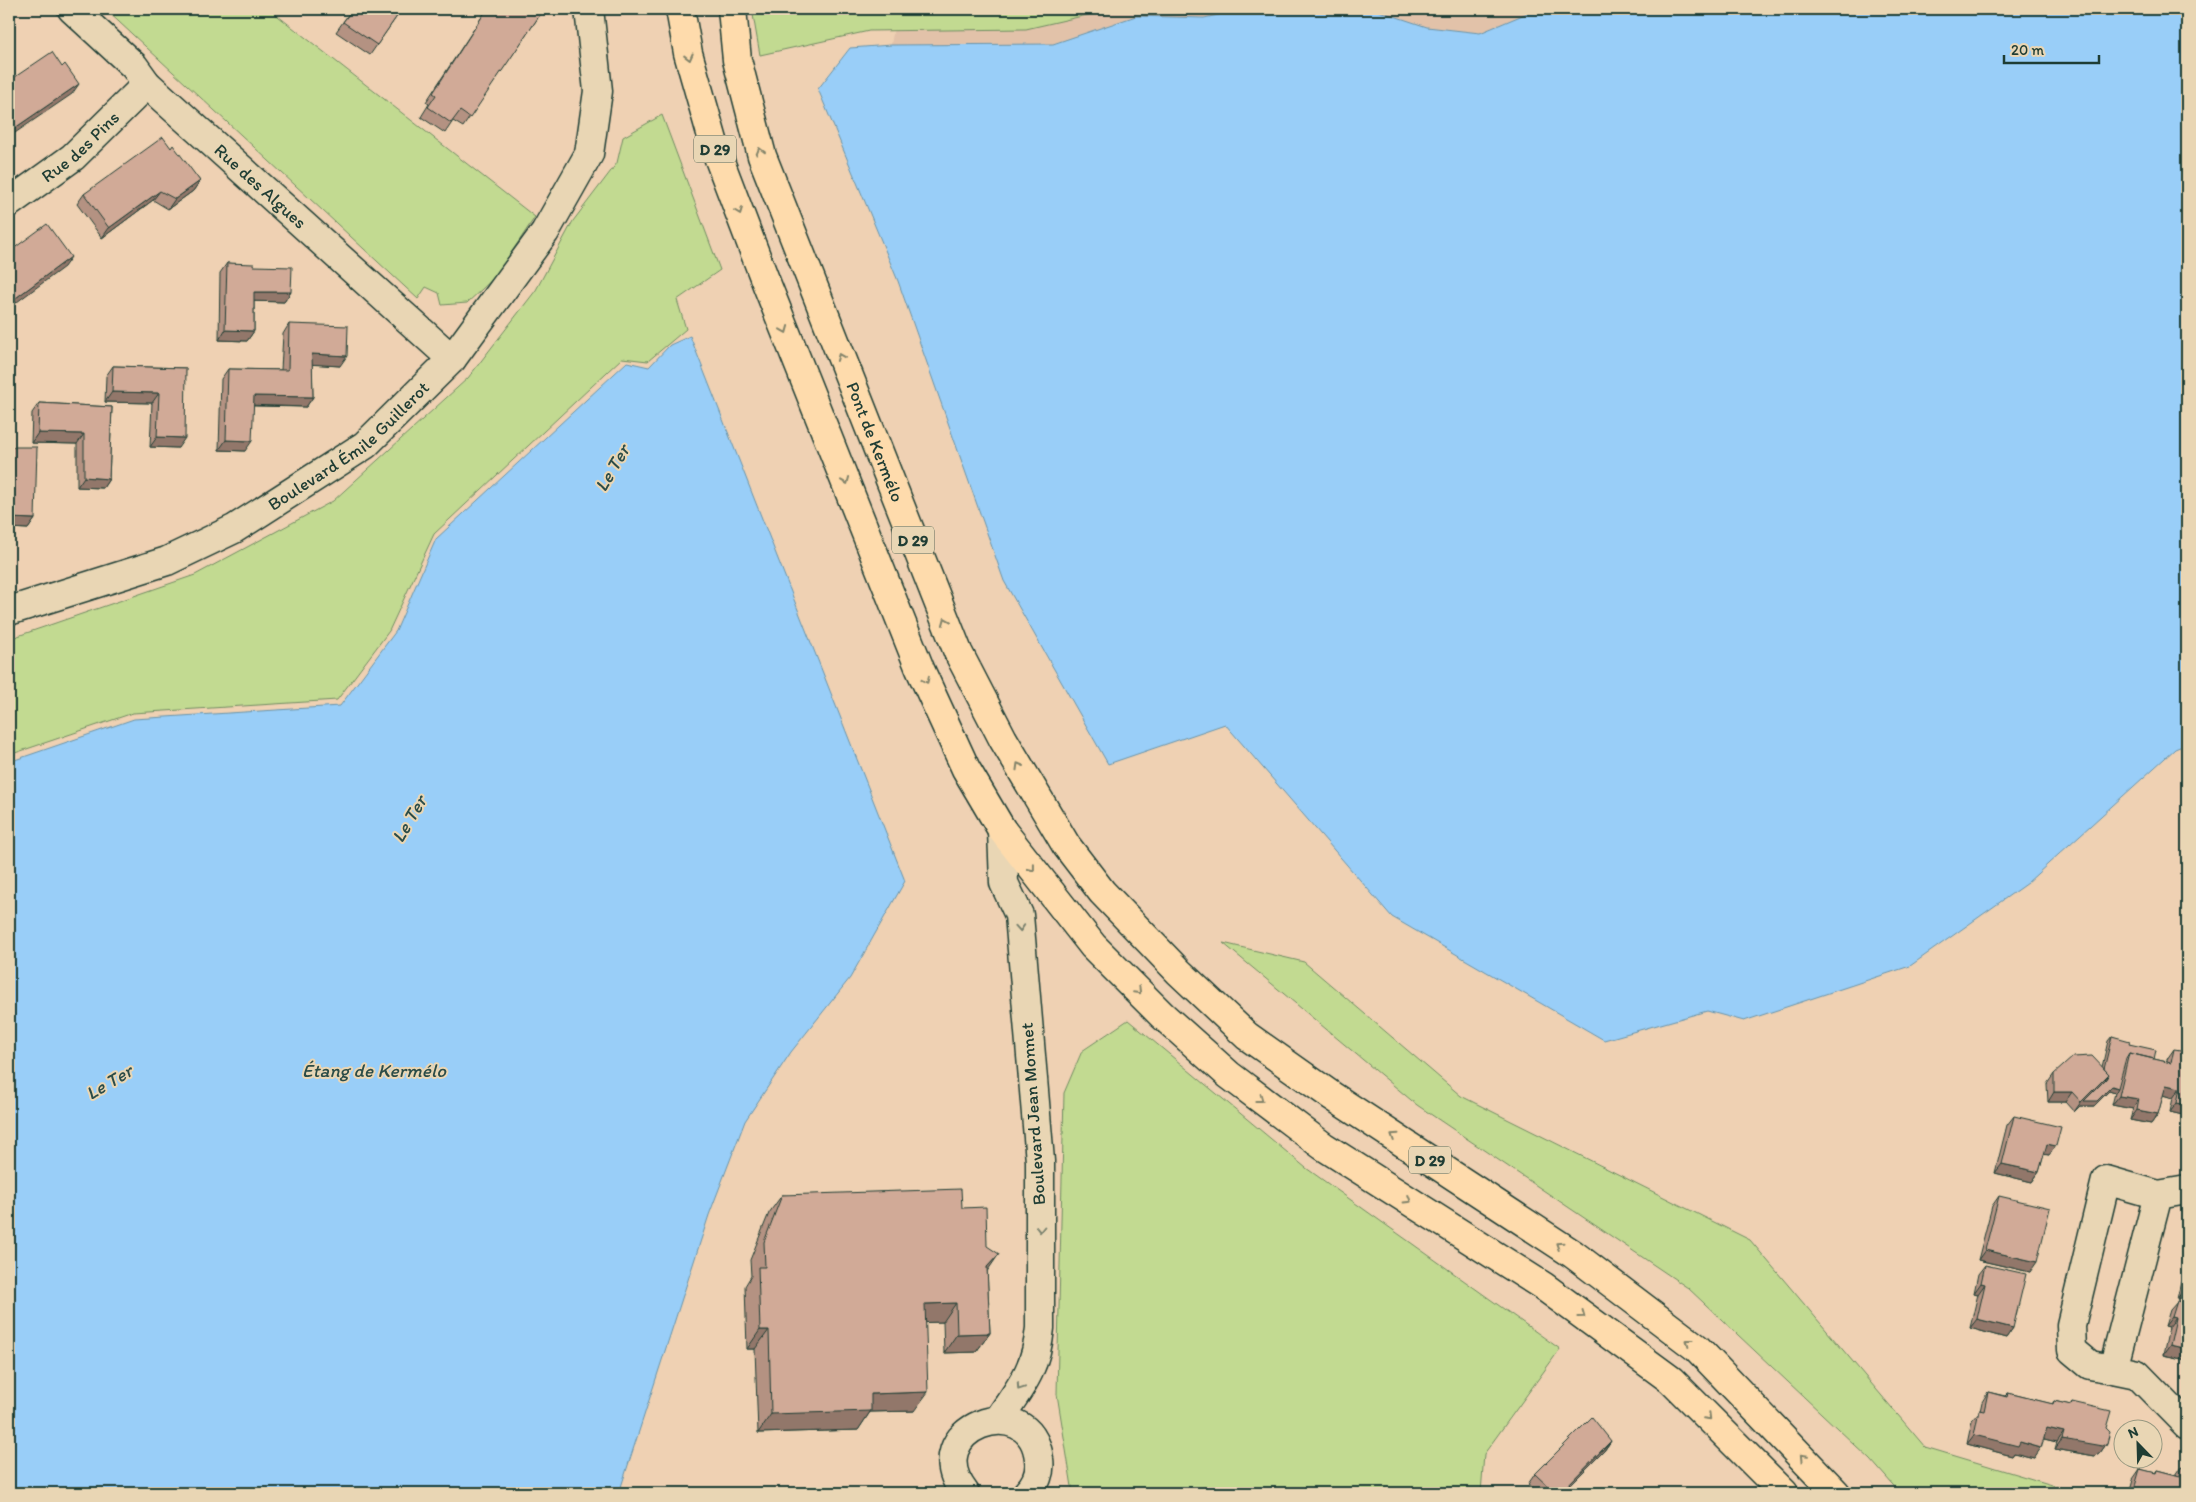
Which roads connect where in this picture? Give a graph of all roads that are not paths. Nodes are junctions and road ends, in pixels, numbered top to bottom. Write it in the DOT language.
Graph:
graph roads {
  1 [pos="72,9"];
  2 [pos="589,9"];
  3 [pos="680,9"];
  4 [pos="732,9"];
  5 [pos="147,84"];
  6 [pos="9,204"];
  7 [pos="452,359"];
  8 [pos="9,611"];
  9 [pos="1002,830"];
  10 [pos="2187,1190"];
  11 [pos="2158,1195"];
  12 [pos="2113,1369"];
  13 [pos="998,1420"];
  14 [pos="2187,1425"];
  15 [pos="965,1493"];
  16 [pos="1027,1493"];
  17 [pos="1784,1493"];
  18 [pos="1836,1493"];
  1 -- 5 [label="street, Rue des Algues"];
  2 -- 7 [label="street, Boulevard Émile Guillerot"];
  3 -- 9 [label="main road, D 29, one-way"];
  18 -- 4 [label="main road, Pont de Kermélo / D 29, one-way"];
  5 -- 6 [label="street, Rue des Pins"];
  5 -- 7 [label="street, Rue des Algues"];
  7 -- 8 [label="street, Boulevard Émile Guillerot"];
  9 -- 13 [label="street, Boulevard Jean Monnet, one-way"];
  9 -- 17 [label="main road, D 29, one-way"];
  10 -- 11 [label="street"];
  11 -- 12 [label="street"];
  11 -- 12 [label="street"];
  12 -- 14 [label="street"];
  13 -- 15 [label="street"];
  13 -- 16 [label="street"];
}
